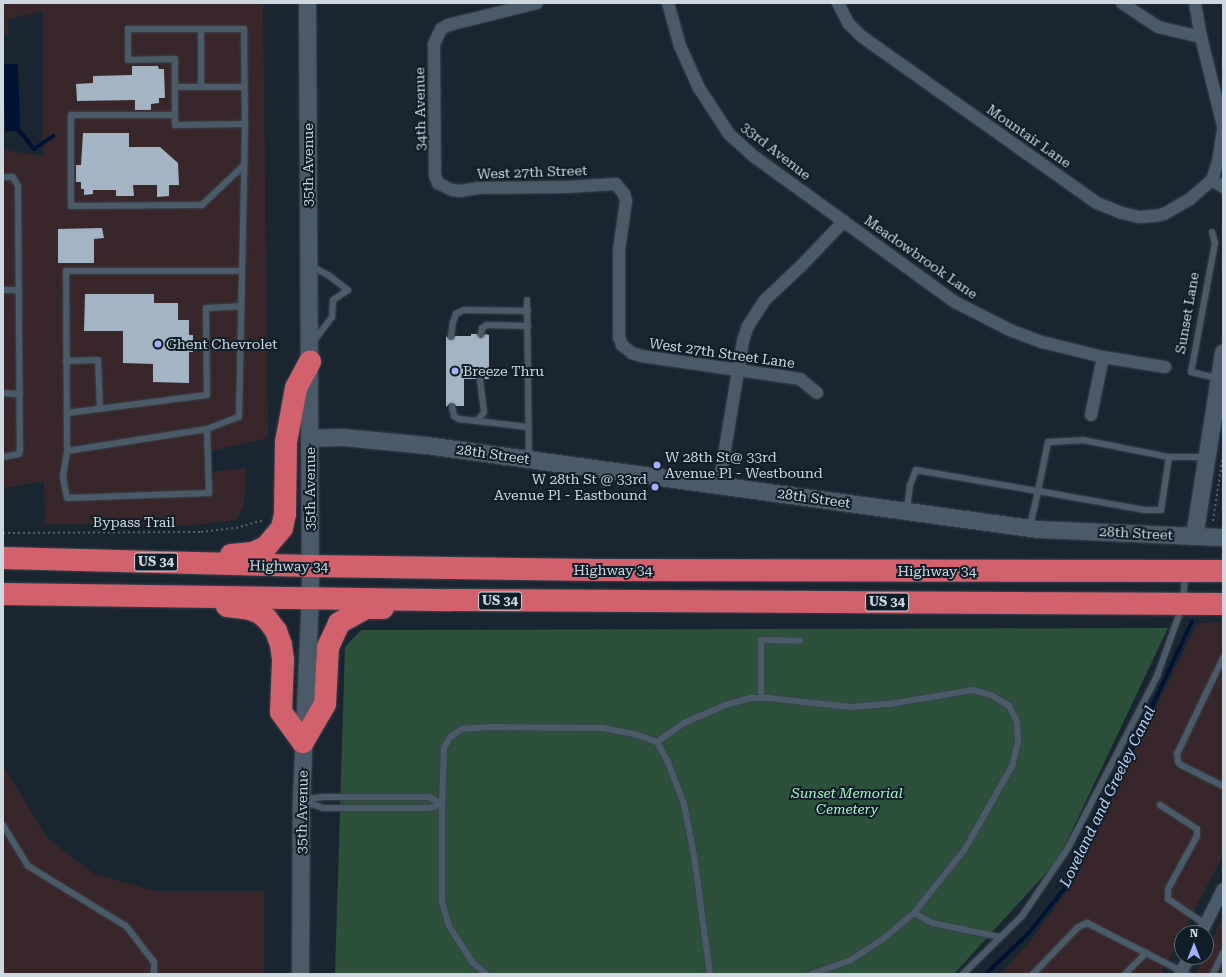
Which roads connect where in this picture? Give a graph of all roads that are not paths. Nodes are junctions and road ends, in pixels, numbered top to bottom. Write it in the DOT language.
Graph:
graph roads {
  1 [pos="307,3"];
  2 [pos="537,3"];
  3 [pos="668,3"];
  4 [pos="838,3"];
  5 [pos="1122,3"];
  6 [pos="1195,3"];
  7 [pos="201,29"];
  8 [pos="1201,37"];
  9 [pos="175,87"];
  10 [pos="201,87"];
  11 [pos="244,87"];
  12 [pos="175,115"];
  13 [pos="245,124"];
  14 [pos="1223,126"];
  15 [pos="1223,131"];
  16 [pos="244,165"];
  17 [pos="3,178"];
  18 [pos="1212,180"];
  19 [pos="1223,187"];
  20 [pos="444,188"];
  21 [pos="844,221"];
  22 [pos="1212,232"];
  23 [pos="309,266"];
  24 [pos="241,271"];
  25 [pos="3,290"];
  26 [pos="19,290"];
  27 [pos="527,300"];
  28 [pos="241,306"];
  29 [pos="528,311"];
  30 [pos="528,326"];
  31 [pos="481,334"];
  32 [pos="451,336"];
  33 [pos="622,345"];
  34 [pos="1223,352"];
  35 [pos="310,354"];
  36 [pos="1103,357"];
  37 [pos="66,361"];
  38 [pos="1165,367"];
  39 [pos="738,370"];
  40 [pos="1218,378"];
  41 [pos="480,379"];
  42 [pos="817,393"];
  43 [pos="3,394"];
  44 [pos="20,394"];
  45 [pos="452,406"];
  46 [pos="100,409"];
  47 [pos="66,413"];
  48 [pos="1091,415"];
  49 [pos="477,421"];
  50 [pos="529,428"];
  51 [pos="207,429"];
  52 [pos="310,438"];
  53 [pos="66,451"];
  54 [pos="3,457"];
  55 [pos="1169,457"];
  56 [pos="1205,457"];
  57 [pos="529,459"];
  58 [pos="719,485"];
  59 [pos="1038,491"];
  60 [pos="907,511"];
  61 [pos="1030,527"];
  62 [pos="1194,536"];
  63 [pos="1223,537"];
  64 [pos="3,550"];
  65 [pos="3,558"];
  66 [pos="310,566"];
  67 [pos="1186,571"];
  68 [pos="1223,571"];
  69 [pos="3,594"];
  70 [pos="75,596"];
  71 [pos="310,597"];
  72 [pos="451,600"];
  73 [pos="1183,604"];
  74 [pos="1223,604"];
  75 [pos="800,641"];
  76 [pos="1223,658"];
  77 [pos="761,698"];
  78 [pos="303,742"];
  79 [pos="657,742"];
  80 [pos="1223,786"];
  81 [pos="301,800"];
  82 [pos="442,804"];
  83 [pos="1160,805"];
  84 [pos="3,825"];
  85 [pos="1223,889"];
  86 [pos="914,913"];
  87 [pos="1198,925"];
  88 [pos="1205,925"];
  89 [pos="1000,937"];
  90 [pos="1146,953"];
  91 [pos="1223,953"];
  92 [pos="1183,973"];
  93 [pos="154,974"];
  94 [pos="300,974"];
  95 [pos="486,974"];
  96 [pos="710,974"];
  97 [pos="812,974"];
  98 [pos="963,974"];
  99 [pos="1033,974"];
  100 [pos="1125,974"];
  101 [pos="1213,974"];
  1 -- 23 [label="street, 35th Avenue"];
  2 -- 20 [label="street, 34th Avenue"];
  3 -- 21 [label="street, 33rd Avenue"];
  4 -- 18 [label="street, Mountair Lane"];
  5 -- 8 [label="street"];
  6 -- 8 [label="street"];
  7 -- 9 [label="lane"];
  7 -- 10 [label="lane"];
  7 -- 11 [label="lane"];
  8 -- 14 [label="street"];
  9 -- 10 [label="lane"];
  9 -- 12 [label="lane"];
  10 -- 11 [label="lane"];
  11 -- 13 [label="lane"];
  12 -- 13 [label="lane"];
  12 -- 16 [label="lane"];
  13 -- 16 [label="lane"];
  15 -- 18 [label="street"];
  16 -- 24 [label="lane"];
  17 -- 26 [label="lane"];
  18 -- 19 [label="street"];
  20 -- 33 [label="street, West 27th Street"];
  21 -- 36 [label="street, Meadowbrook Lane"];
  21 -- 39 [label="street"];
  22 -- 40 [label="lane, Sunset Lane"];
  23 -- 35 [label="street, 35th Avenue"];
  23 -- 35 [label="lane"];
  24 -- 28 [label="lane"];
  24 -- 37 [label="lane"];
  25 -- 26 [label="lane"];
  26 -- 44 [label="lane"];
  27 -- 29 [label="lane"];
  28 -- 46 [label="lane"];
  28 -- 51 [label="lane"];
  29 -- 30 [label="lane"];
  29 -- 32 [label="lane"];
  30 -- 31 [label="lane"];
  30 -- 50 [label="lane"];
  33 -- 39 [label="street, West 27th Street Lane"];
  34 -- 40 [label="street"];
  35 -- 52 [label="street, 35th Avenue"];
  35 -- 64 [label="highway"];
  36 -- 38 [label="street, Meadowbrook Lane"];
  36 -- 48 [label="street"];
  37 -- 46 [label="lane"];
  37 -- 47 [label="lane"];
  39 -- 42 [label="street, West 27th Street Lane"];
  39 -- 58 [label="street"];
  40 -- 56 [label="street"];
  41 -- 49 [label="lane"];
  43 -- 44 [label="lane"];
  44 -- 54 [label="lane"];
  45 -- 49 [label="lane"];
  46 -- 47 [label="lane"];
  47 -- 53 [label="lane"];
  49 -- 50 [label="lane"];
  50 -- 57 [label="lane"];
  51 -- 53 [label="lane"];
  51 -- 53 [label="lane"];
  52 -- 57 [label="street, 28th Street"];
  52 -- 66 [label="street, 35th Avenue"];
  55 -- 56 [label="lane"];
  55 -- 59 [label="lane"];
  55 -- 59 [label="lane"];
  56 -- 62 [label="street"];
  57 -- 58 [label="street, 28th Street"];
  58 -- 60 [label="street, 28th Street"];
  59 -- 60 [label="lane"];
  59 -- 61 [label="lane"];
  60 -- 61 [label="street, 28th Street"];
  61 -- 62 [label="street, 28th Street"];
  62 -- 63 [label="street, 28th Street"];
  65 -- 66 [label="highway, Highway 34 / US 34"];
  66 -- 67 [label="highway, Highway 34 / US 34"];
  66 -- 71 [label="street, 35th Avenue"];
  67 -- 68 [label="highway, Highway 34 / US 34"];
  67 -- 73 [label="lane"];
  69 -- 70 [label="highway, US 34"];
  70 -- 71 [label="highway, US 34"];
  70 -- 78 [label="highway"];
  71 -- 72 [label="highway, US 34"];
  71 -- 78 [label="street, 35th Avenue"];
  72 -- 73 [label="highway, US 34"];
  72 -- 78 [label="highway"];
  73 -- 74 [label="highway, US 34"];
  73 -- 89 [label="lane"];
  75 -- 77 [label="lane"];
  76 -- 80 [label="lane"];
  77 -- 79 [label="lane"];
  77 -- 86 [label="lane"];
  78 -- 81 [label="street, 35th Avenue"];
  79 -- 82 [label="lane"];
  79 -- 96 [label="lane"];
  81 -- 82 [label="lane"];
  81 -- 82 [label="lane"];
  81 -- 94 [label="street, 35th Avenue"];
  82 -- 95 [label="lane"];
  83 -- 87 [label="lane"];
  84 -- 93 [label="lane"];
  85 -- 88 [label="street"];
  86 -- 89 [label="lane"];
  86 -- 97 [label="lane"];
  89 -- 98 [label="lane"];
  90 -- 92 [label="lane"];
  90 -- 99 [label="lane"];
  90 -- 100 [label="lane"];
  91 -- 101 [label="lane"];
}
